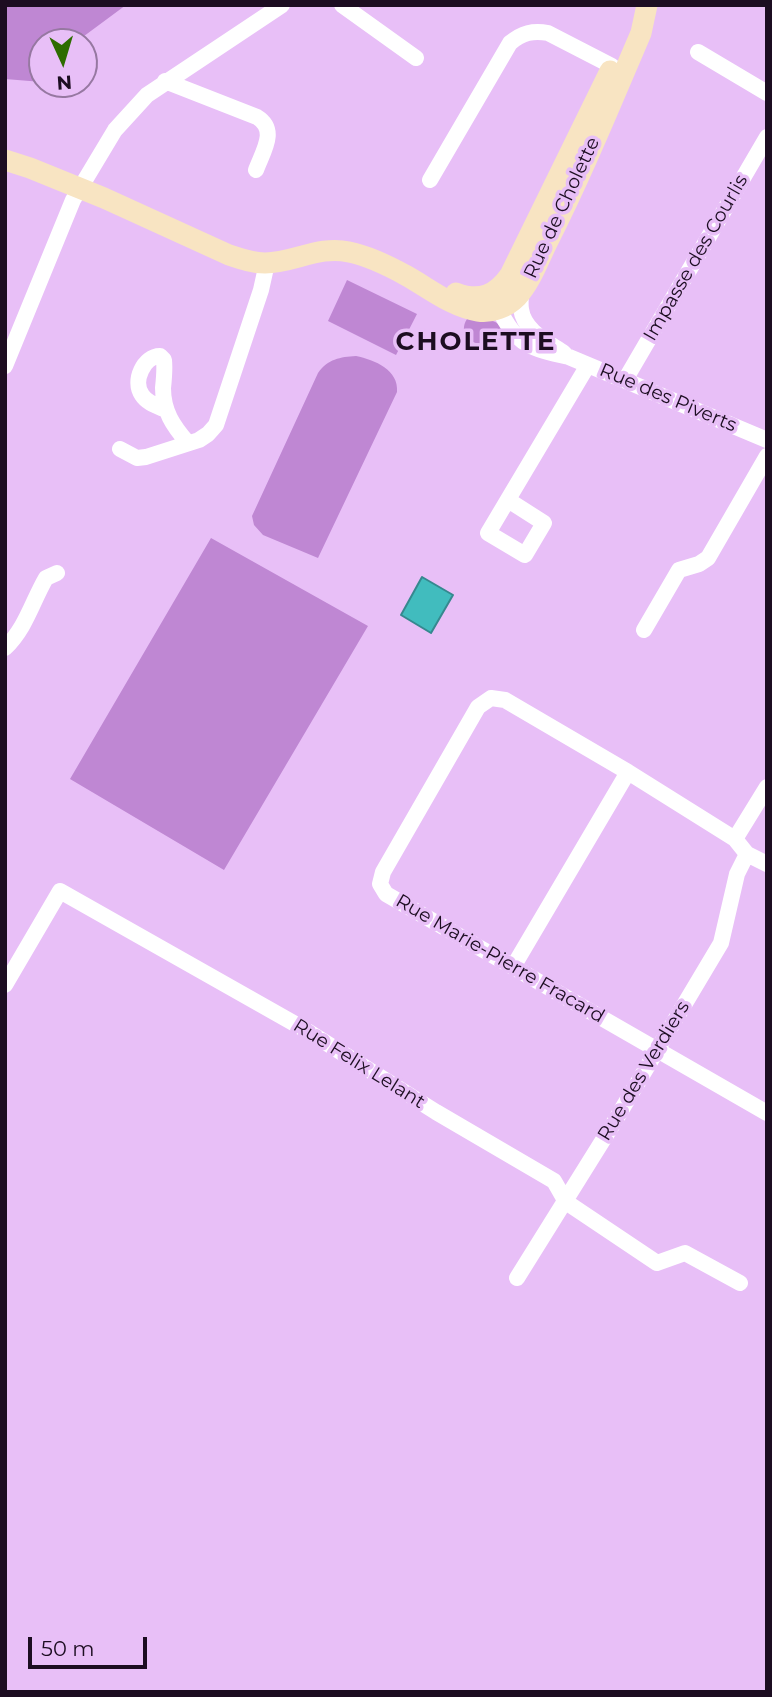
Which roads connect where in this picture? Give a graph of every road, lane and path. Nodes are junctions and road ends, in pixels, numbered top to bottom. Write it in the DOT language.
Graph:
graph roads {
  1 [pos="282,5"];
  2 [pos="342,5"];
  3 [pos="645,5"];
  4 [pos="698,52"];
  5 [pos="416,58"];
  6 [pos="612,66"];
  7 [pos="165,81"];
  8 [pos="767,93"];
  9 [pos="767,136"];
  10 [pos="5,160"];
  11 [pos="256,170"];
  12 [pos="430,180"];
  13 [pos="79,188"];
  14 [pos="267,263"];
  15 [pos="507,301"];
  16 [pos="569,357"];
  17 [pos="6,363"];
  18 [pos="588,365"];
  19 [pos="625,380"];
  20 [pos="166,410"];
  21 [pos="767,440"];
  22 [pos="188,443"];
  23 [pos="120,449"];
  24 [pos="767,456"];
  25 [pos="508,500"];
  26 [pos="57,573"];
  27 [pos="644,630"];
  28 [pos="5,648"];
  29 [pos="628,772"];
  30 [pos="767,787"];
  31 [pos="735,839"];
  32 [pos="747,854"];
  33 [pos="767,864"];
  34 [pos="513,967"];
  35 [pos="5,985"];
  36 [pos="657,1049"];
  37 [pos="767,1113"];
  38 [pos="566,1202"];
  39 [pos="517,1278"];
  40 [pos="740,1283"];
  1 -- 7 [label="street"];
  2 -- 5 [label="street"];
  3 -- 6 [label="street, Rue de Cholette"];
  3 -- 15 [label="street, Rue de Cholette"];
  4 -- 8 [label="street"];
  6 -- 12 [label="street"];
  6 -- 15 [label="street, Rue de Cholette"];
  7 -- 11 [label="street"];
  7 -- 13 [label="street"];
  9 -- 19 [label="street, Impasse des Courlis"];
  10 -- 13 [label="street"];
  13 -- 14 [label="street"];
  13 -- 17 [label="street"];
  14 -- 15 [label="street"];
  14 -- 22 [label="street"];
  15 -- 16 [label="street, Rue des Piverts"];
  15 -- 16 [label="street, Rue des Piverts"];
  16 -- 18 [label="street, Rue des Piverts"];
  18 -- 19 [label="street, Rue des Piverts"];
  18 -- 25 [label="street"];
  19 -- 21 [label="street, Rue des Piverts"];
  20 -- 22 [label="street"];
  22 -- 23 [label="street"];
  24 -- 27 [label="street"];
  26 -- 28 [label="street"];
  29 -- 31 [label="street, Rue Marie-Pierre Fracard"];
  29 -- 34 [label="street"];
  29 -- 34 [label="street, Rue Marie-Pierre Fracard"];
  30 -- 31 [label="street"];
  31 -- 32 [label="street, Rue Marie-Pierre Fracard"];
  32 -- 33 [label="street, Rue Marie-Pierre Fracard"];
  32 -- 36 [label="street, Rue des Verdiers"];
  34 -- 36 [label="street, Rue Marie-Pierre Fracard"];
  35 -- 38 [label="street, Rue Felix Lelant"];
  36 -- 37 [label="street, Rue Marie-Pierre Fracard"];
  36 -- 38 [label="street, Rue des Verdiers"];
  38 -- 39 [label="street, Rue des Verdiers"];
  38 -- 40 [label="street, Rue Felix Lelant"];
}
